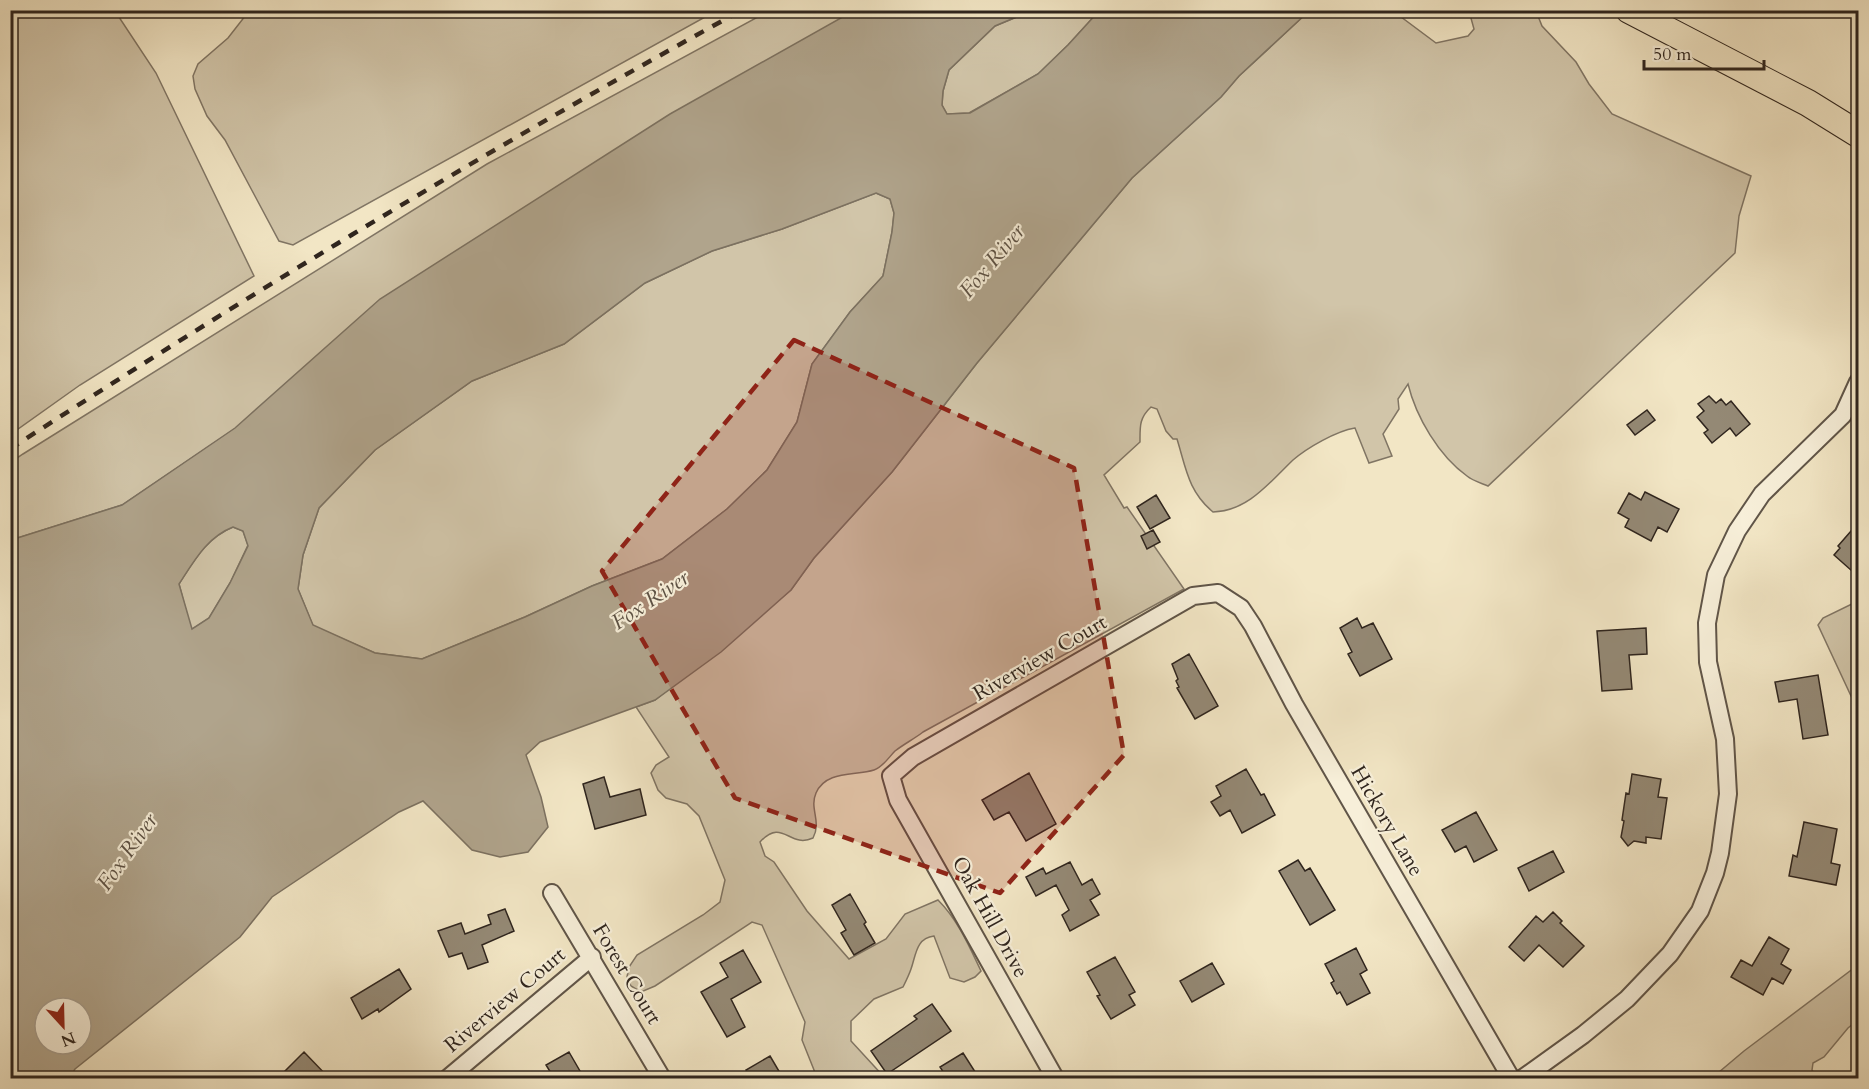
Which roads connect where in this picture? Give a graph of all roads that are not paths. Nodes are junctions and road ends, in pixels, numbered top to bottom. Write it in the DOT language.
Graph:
graph roads {
  1 [pos="1629,10"];
  2 [pos="1858,134"];
  3 [pos="1858,382"];
  4 [pos="1218,593"];
  5 [pos="891,776"];
  6 [pos="552,893"];
  7 [pos="592,957"];
  8 [pos="448,1078"];
  9 [pos="663,1078"];
  10 [pos="1055,1078"];
  11 [pos="1511,1078"];
  12 [pos="1523,1078"];
  1 -- 2 [label="main road"];
  3 -- 12 [label="street"];
  4 -- 5 [label="street, Riverview Court"];
  4 -- 11 [label="street, Hickory Lane"];
  5 -- 10 [label="street, Oak Hill Drive"];
  6 -- 7 [label="street, Forest Court"];
  7 -- 8 [label="street, Riverview Court"];
  7 -- 9 [label="street, Forest Court"];
}
